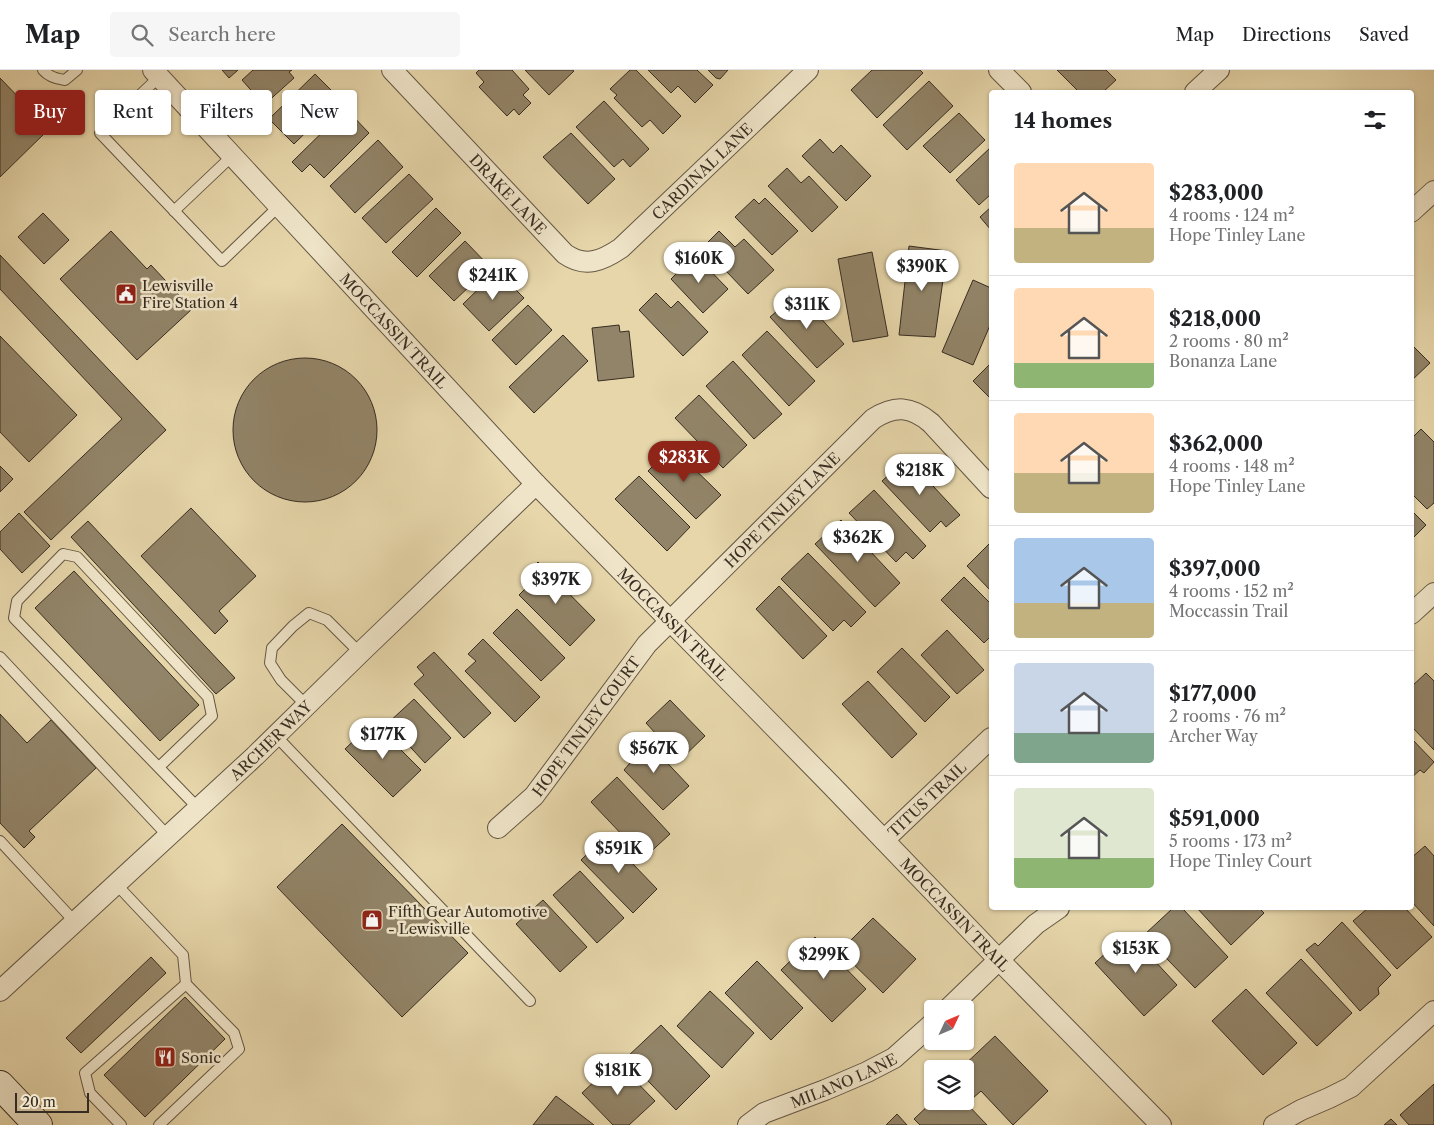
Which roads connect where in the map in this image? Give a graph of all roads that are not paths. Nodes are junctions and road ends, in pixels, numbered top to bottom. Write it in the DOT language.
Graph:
graph roads {
  1 [pos="43,70"];
  2 [pos="77,70"];
  3 [pos="808,70"];
  4 [pos="999,70"];
  5 [pos="1219,70"];
  6 [pos="393,71"];
  7 [pos="156,73"];
  8 [pos="1019,90"];
  9 [pos="1197,90"];
  10 [pos="232,156"];
  11 [pos="1434,191"];
  12 [pos="279,206"];
  13 [pos="1414,209"];
  14 [pos="174,211"];
  15 [pos="590,262"];
  16 [pos="536,484"];
  17 [pos="989,486"];
  18 [pos="1434,593"];
  19 [pos="1414,611"];
  20 [pos="670,622"];
  21 [pos="360,652"];
  22 [pos="0,657"];
  23 [pos="306,706"];
  24 [pos="275,735"];
  25 [pos="989,740"];
  26 [pos="159,767"];
  27 [pos="198,808"];
  28 [pos="498,828"];
  29 [pos="168,836"];
  30 [pos="884,840"];
  31 [pos="0,841"];
  32 [pos="116,884"];
  33 [pos="1056,910"];
  34 [pos="75,922"];
  35 [pos="999,960"];
  36 [pos="186,984"];
  37 [pos="0,991"];
  38 [pos="957,1000"];
  39 [pos="530,1001"];
  40 [pos="1434,1011"];
  41 [pos="924,1031"];
  42 [pos="0,1085"];
  43 [pos="38,1125"];
  44 [pos="121,1125"];
  45 [pos="159,1125"];
  46 [pos="748,1125"];
  47 [pos="1161,1125"];
  48 [pos="1274,1125"];
  1 -- 2 [label="lane"];
  3 -- 15 [label="street, CARDINAL LANE"];
  4 -- 8 [label="street"];
  5 -- 9 [label="street"];
  6 -- 15 [label="street, DRAKE LANE"];
  7 -- 10 [label="street, MOCCASSIN TRAIL"];
  7 -- 14 [label="lane"];
  10 -- 12 [label="street, MOCCASSIN TRAIL"];
  10 -- 14 [label="lane"];
  11 -- 13 [label="street"];
  12 -- 14 [label="lane"];
  12 -- 16 [label="street, MOCCASSIN TRAIL"];
  16 -- 20 [label="street, MOCCASSIN TRAIL"];
  16 -- 21 [label="street, ARCHER WAY"];
  17 -- 20 [label="street, HOPE TINLEY LANE"];
  18 -- 19 [label="street"];
  20 -- 28 [label="street, HOPE TINLEY COURT"];
  20 -- 30 [label="street, MOCCASSIN TRAIL"];
  21 -- 23 [label="street, ARCHER WAY"];
  21 -- 23 [label="lane"];
  22 -- 29 [label="lane"];
  23 -- 24 [label="street, ARCHER WAY"];
  24 -- 27 [label="street, ARCHER WAY"];
  24 -- 39 [label="lane"];
  25 -- 30 [label="street, TITUS TRAIL"];
  26 -- 26 [label="lane"];
  26 -- 27 [label="lane"];
  27 -- 29 [label="street, ARCHER WAY"];
  29 -- 32 [label="street, ARCHER WAY"];
  30 -- 35 [label="street, MOCCASSIN TRAIL"];
  31 -- 34 [label="lane"];
  32 -- 34 [label="street, ARCHER WAY"];
  32 -- 36 [label="lane"];
  33 -- 35 [label="street"];
  34 -- 37 [label="street, ARCHER WAY"];
  35 -- 38 [label="street"];
  35 -- 47 [label="street, MOCCASSIN TRAIL"];
  36 -- 44 [label="lane"];
  36 -- 45 [label="lane"];
  40 -- 48 [label="street"];
  41 -- 46 [label="street, MILANO LANE"];
  42 -- 43 [label="main road"];
}
